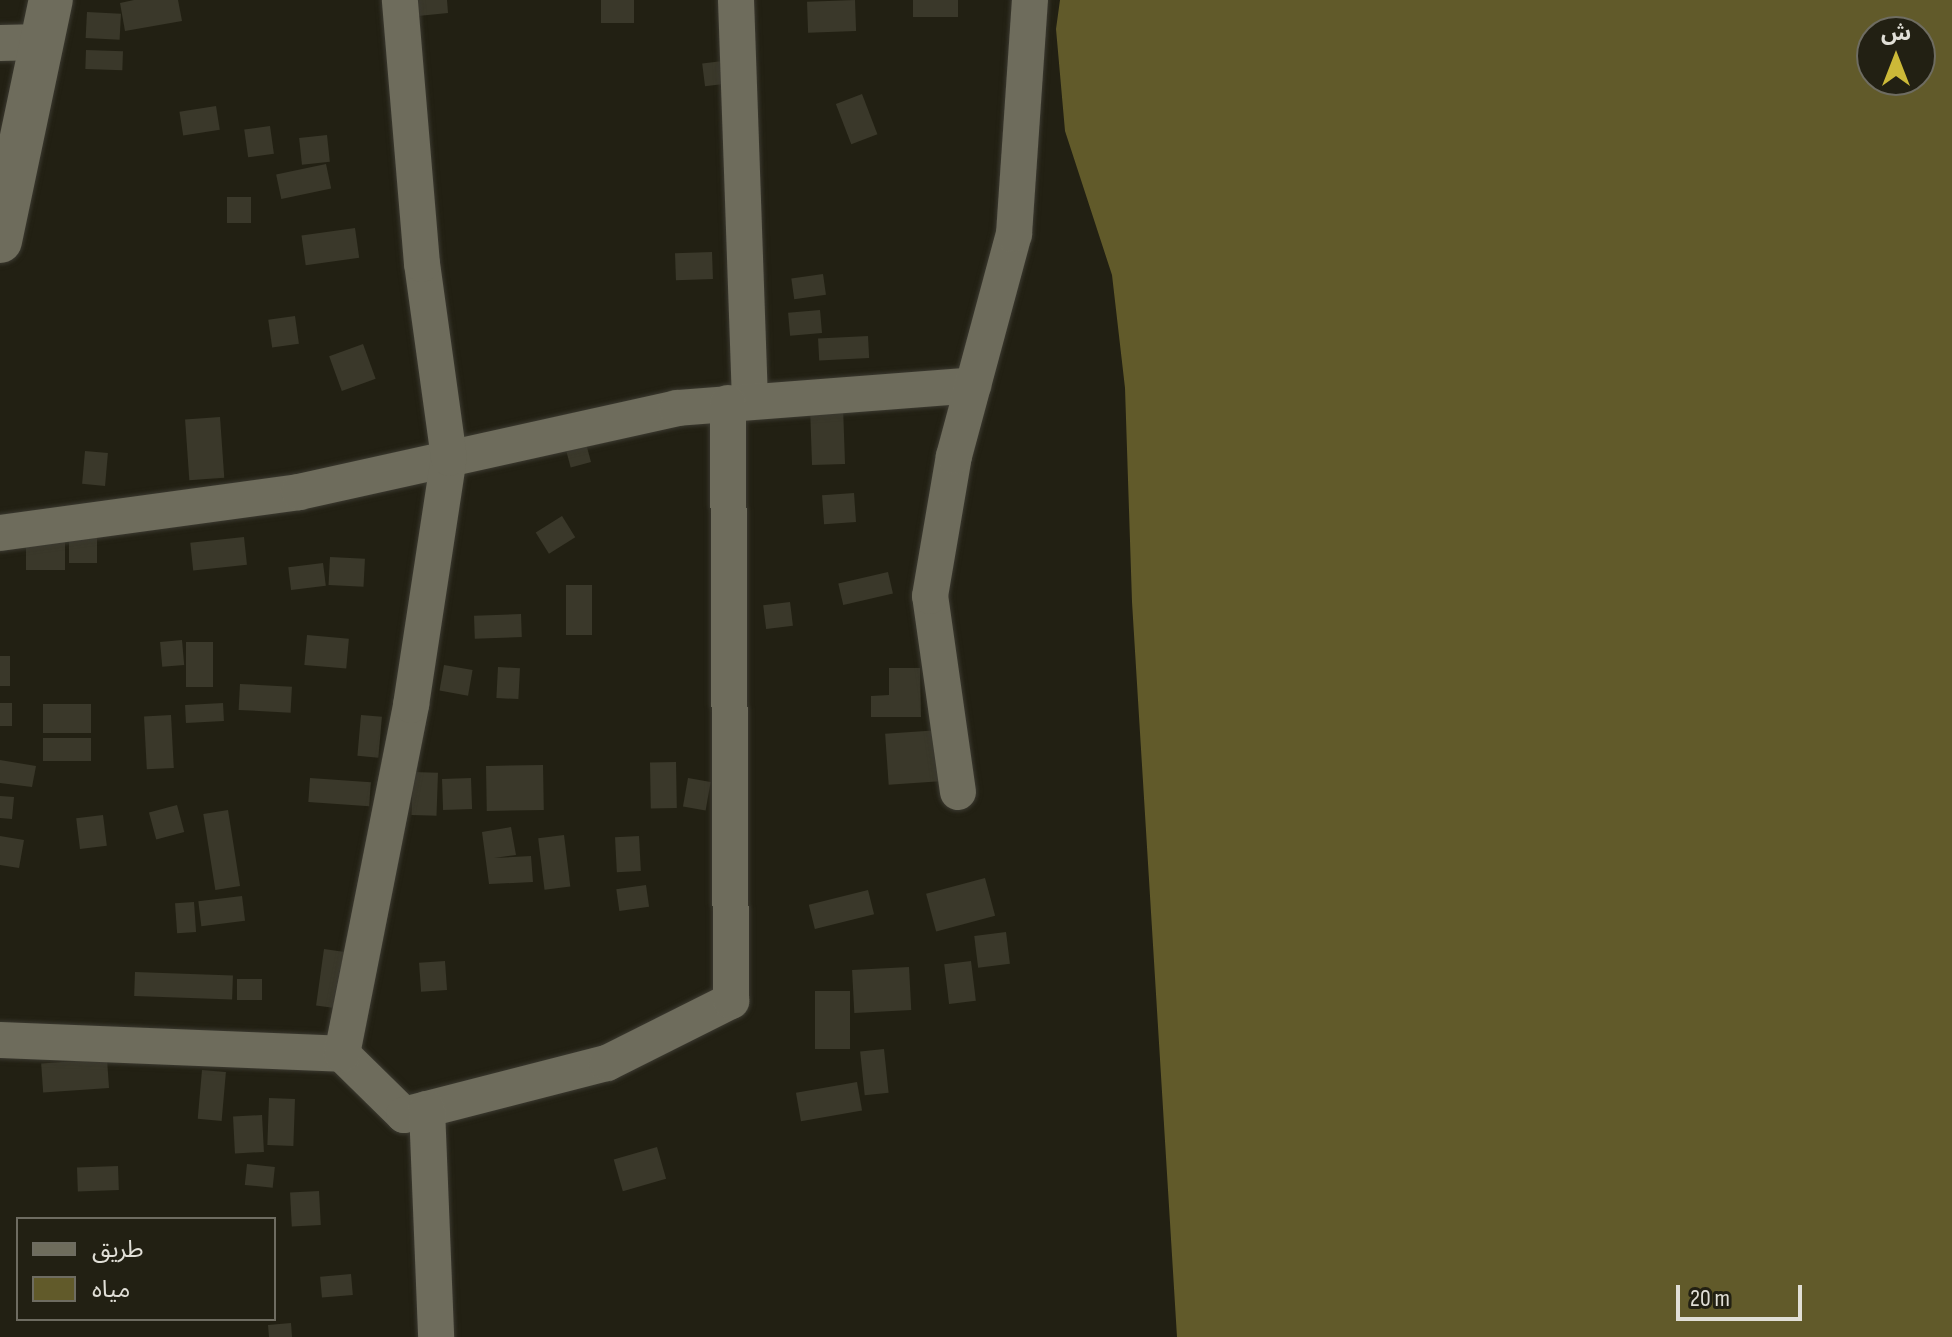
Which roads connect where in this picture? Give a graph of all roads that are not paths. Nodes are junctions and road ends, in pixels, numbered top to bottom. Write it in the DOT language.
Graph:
graph roads {
  1 [pos="51,0"];
  2 [pos="400,0"];
  3 [pos="736,0"];
  4 [pos="1030,0"];
  5 [pos="21,43"];
  6 [pos="0,241"];
  7 [pos="973,385"];
  8 [pos="739,403"];
  9 [pos="449,458"];
  10 [pos="0,533"];
  11 [pos="958,792"];
  12 [pos="0,1040"];
  13 [pos="342,1054"];
  14 [pos="427,1109"];
  15 [pos="436,1337"];
  1 -- 5 [label="street"];
  2 -- 9 [label="street"];
  3 -- 8 [label="street"];
  4 -- 7 [label="street"];
  5 -- 6 [label="street"];
  7 -- 8 [label="street"];
  7 -- 11 [label="street"];
  8 -- 9 [label="street"];
  8 -- 14 [label="street"];
  9 -- 10 [label="street"];
  9 -- 13 [label="street"];
  12 -- 13 [label="street"];
  13 -- 14 [label="street"];
  14 -- 15 [label="street"];
}
